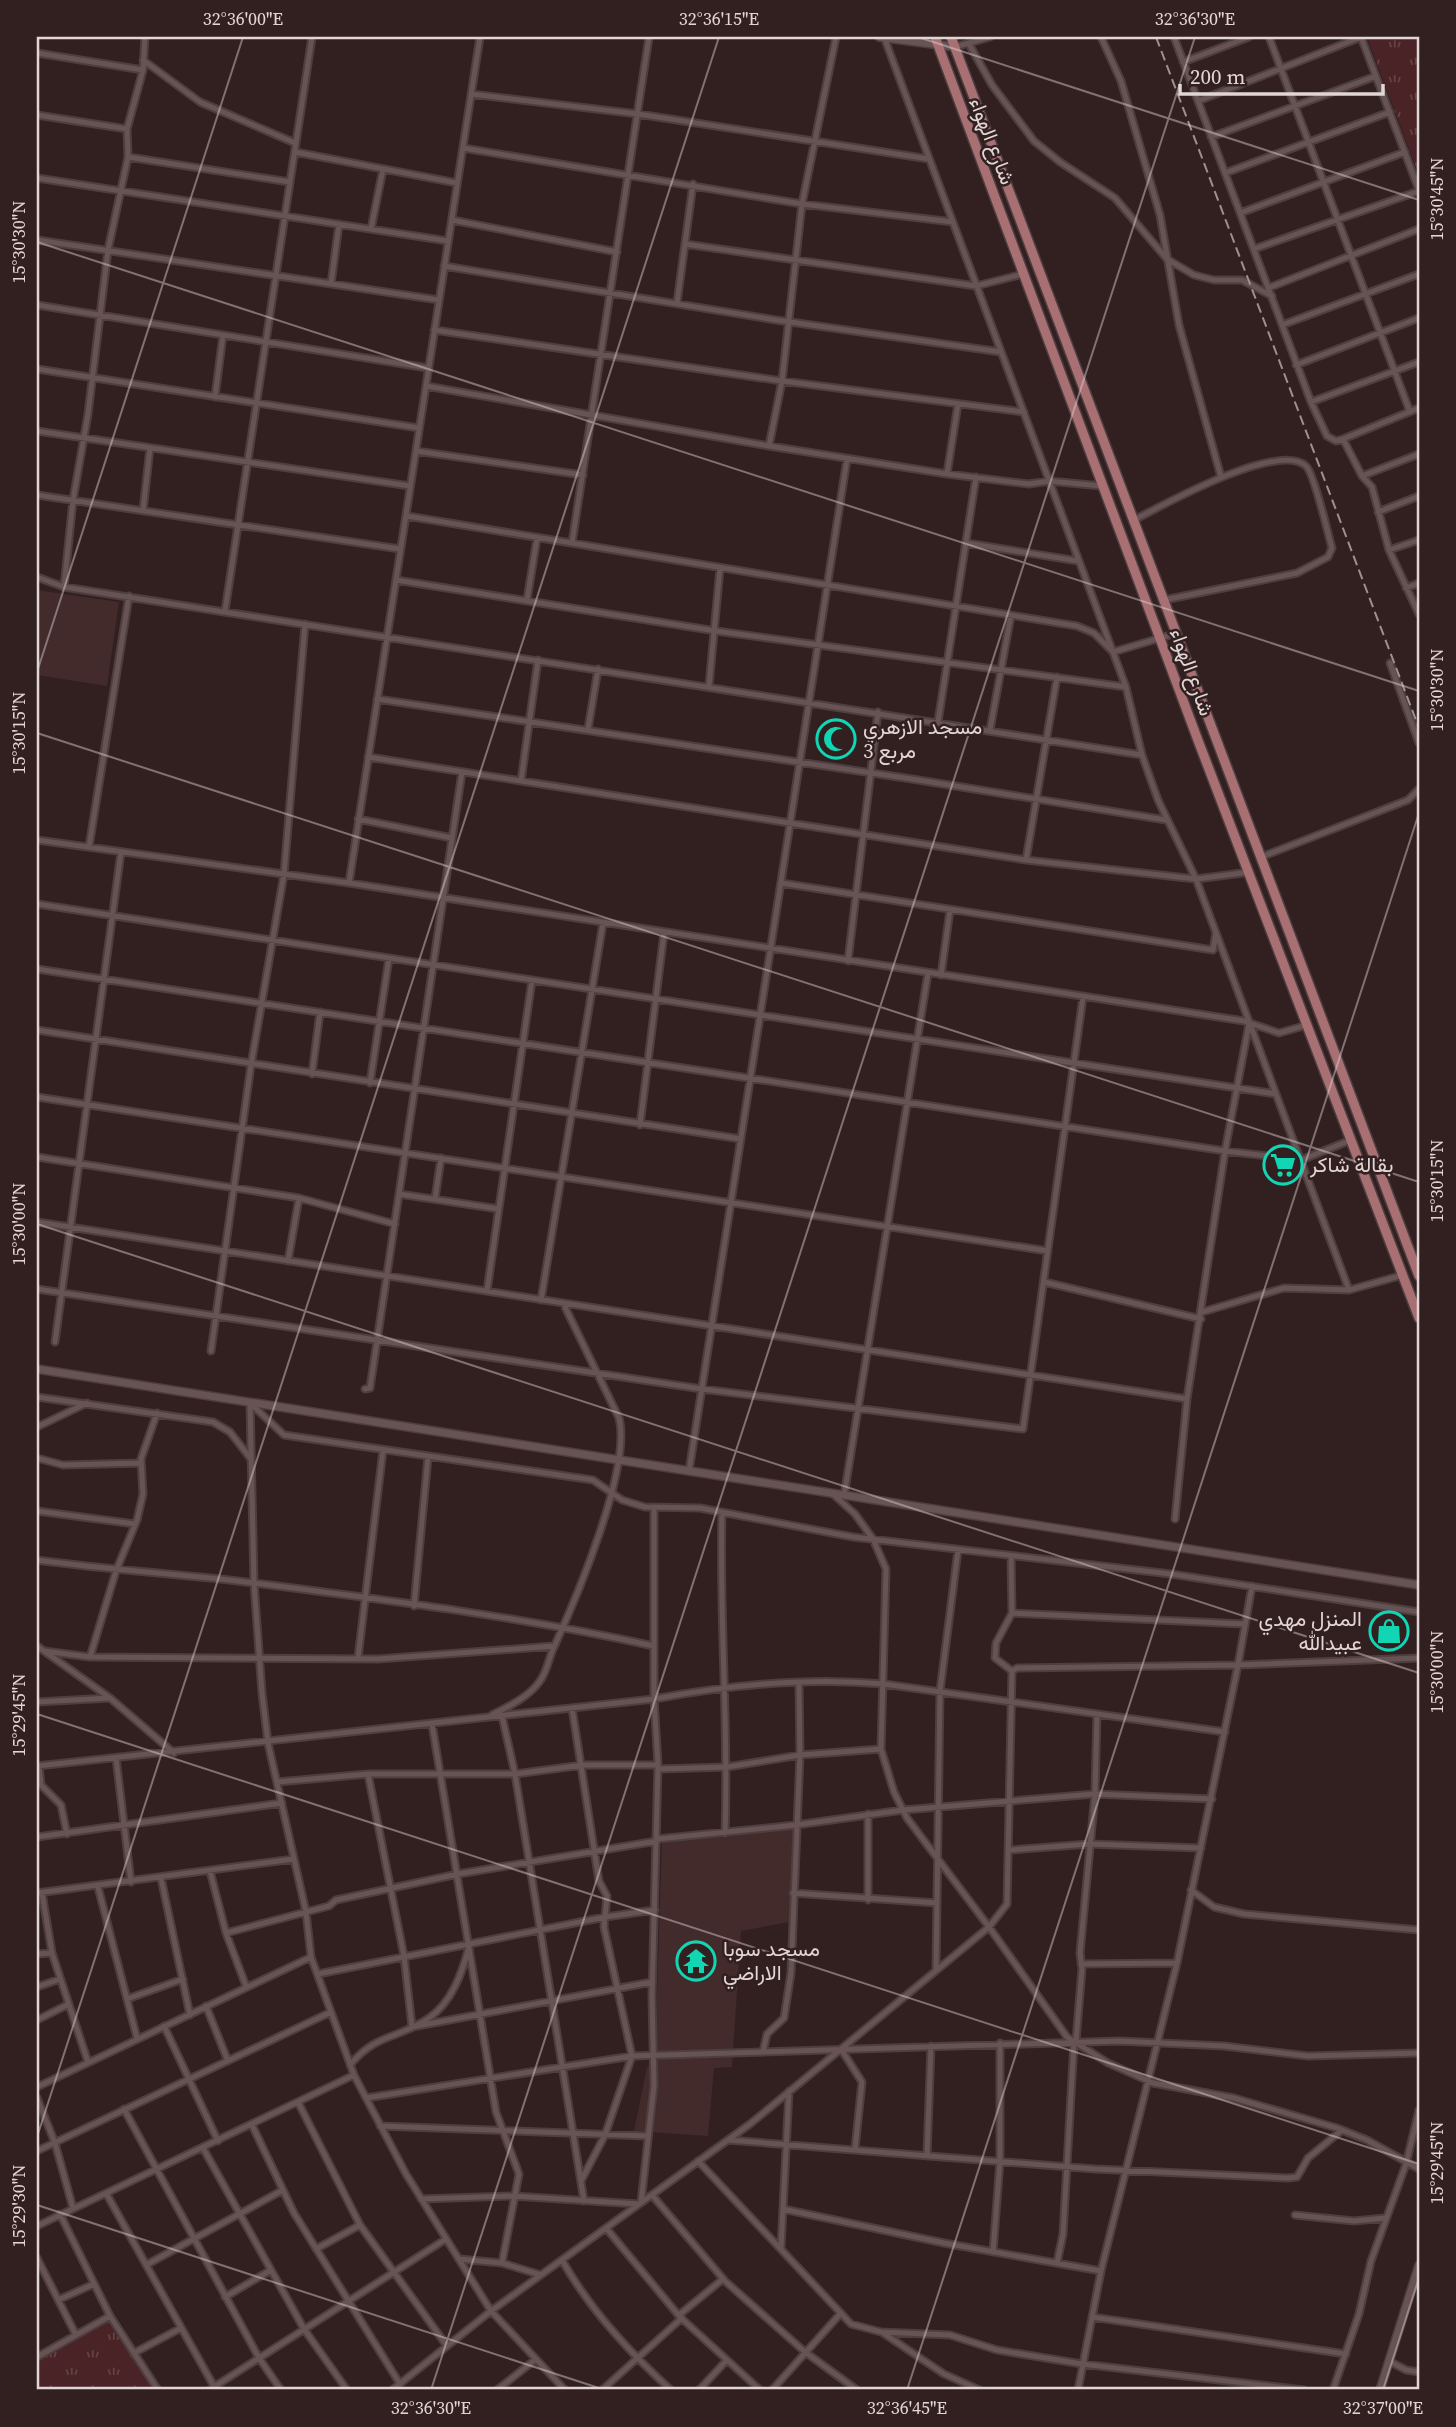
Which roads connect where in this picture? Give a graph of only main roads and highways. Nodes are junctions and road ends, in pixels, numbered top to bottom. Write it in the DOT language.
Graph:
graph roads {
  1 [pos="935,37"];
  2 [pos="951,37"];
  3 [pos="1419,1276"];
  4 [pos="1419,1318"];
  1 -- 4 [label="main road, شارع الهواء"];
  2 -- 3 [label="main road, شارع الهواء"];
}
